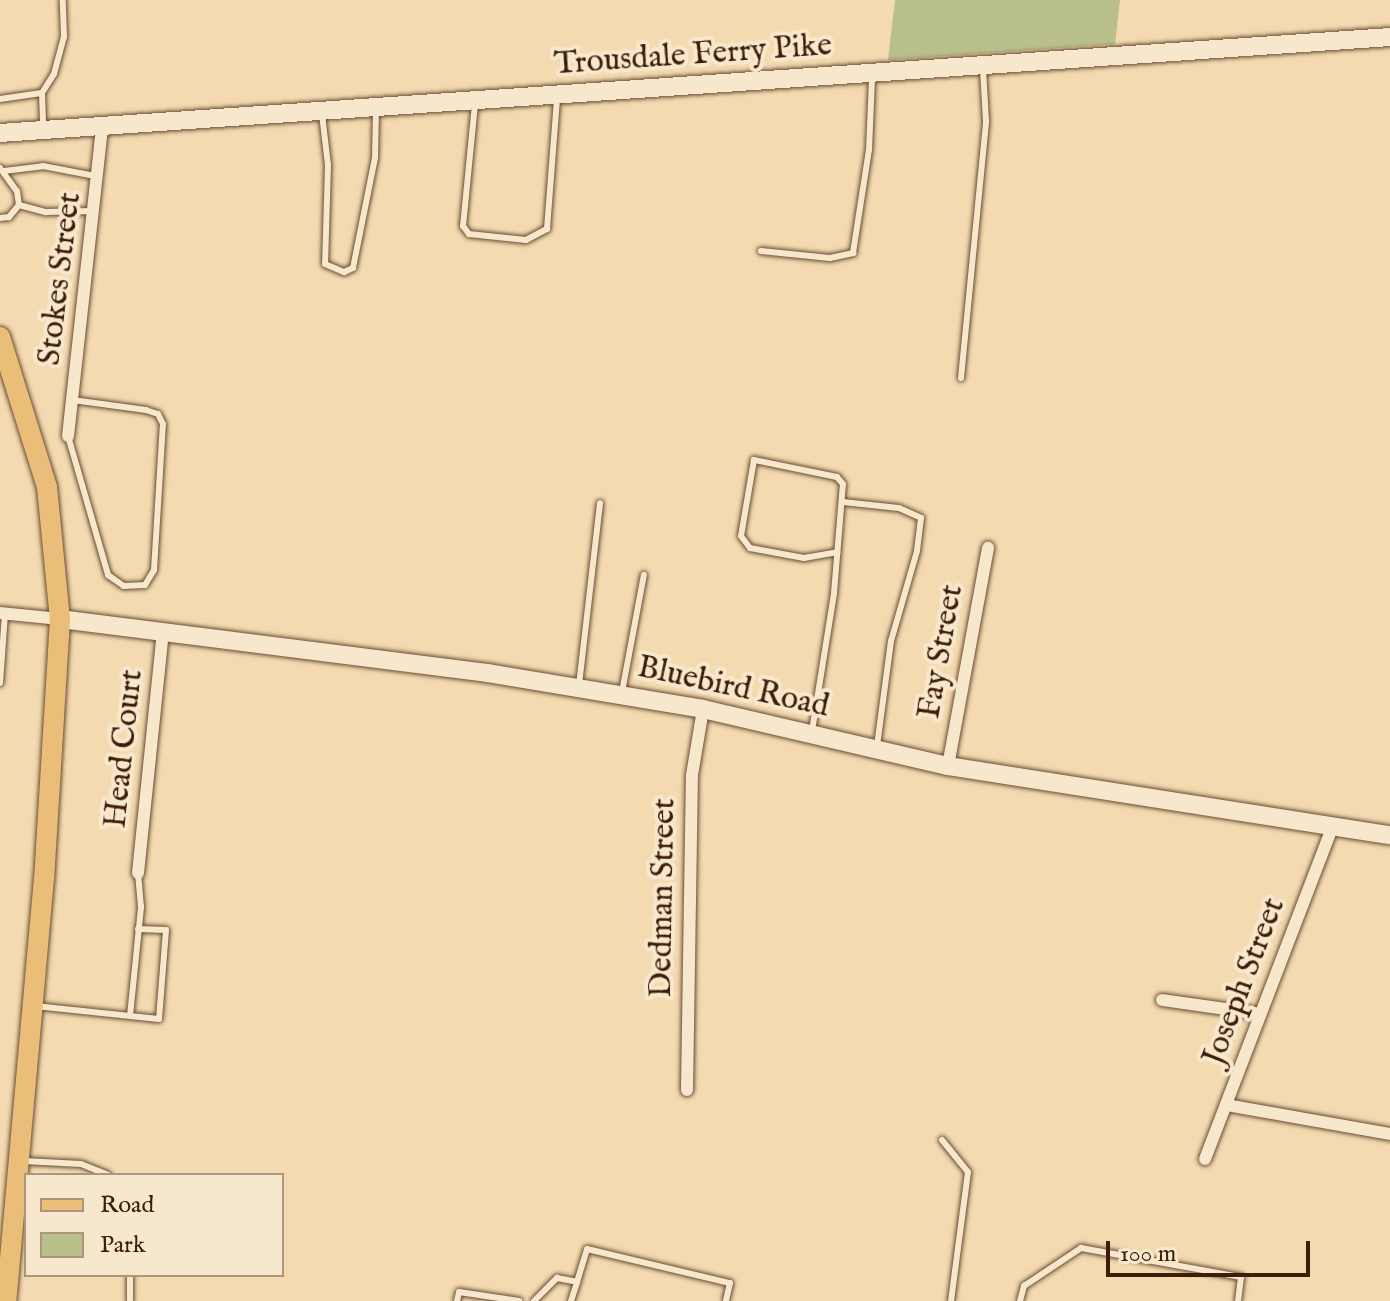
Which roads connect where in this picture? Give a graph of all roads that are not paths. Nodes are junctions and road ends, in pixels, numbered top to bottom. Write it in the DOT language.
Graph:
graph roads {
  1 [pos="63,0"];
  2 [pos="1390,37"];
  3 [pos="983,66"];
  4 [pos="872,73"];
  5 [pos="42,93"];
  6 [pos="557,95"];
  7 [pos="0,99"];
  8 [pos="476,101"];
  9 [pos="376,107"];
  10 [pos="321,111"];
  11 [pos="102,129"];
  12 [pos="44,131"];
  13 [pos="0,133"];
  14 [pos="2,169"];
  15 [pos="99,177"];
  16 [pos="19,205"];
  17 [pos="96,211"];
  18 [pos="0,218"];
  19 [pos="761,251"];
  20 [pos="0,337"];
  21 [pos="961,378"];
  22 [pos="73,400"];
  23 [pos="68,436"];
  24 [pos="843,502"];
  25 [pos="600,503"];
  26 [pos="988,548"];
  27 [pos="837,552"];
  28 [pos="644,575"];
  29 [pos="3,614"];
  30 [pos="60,619"];
  31 [pos="163,630"];
  32 [pos="3,634"];
  33 [pos="0,683"];
  34 [pos="578,688"];
  35 [pos="621,695"];
  36 [pos="703,709"];
  37 [pos="811,734"];
  38 [pos="876,749"];
  39 [pos="948,766"];
  40 [pos="1333,825"];
  41 [pos="1390,835"];
  42 [pos="138,873"];
  43 [pos="138,929"];
  44 [pos="1162,1000"];
  45 [pos="32,1005"];
  46 [pos="1260,1014"];
  47 [pos="130,1016"];
  48 [pos="687,1090"];
  49 [pos="1226,1105"];
  50 [pos="1390,1134"];
  51 [pos="942,1140"];
  52 [pos="1205,1159"];
  53 [pos="16,1161"];
  54 [pos="103,1173"];
  55 [pos="130,1277"];
  56 [pos="577,1282"];
  57 [pos="6,1301"];
  58 [pos="130,1301"];
  59 [pos="457,1301"];
  60 [pos="519,1301"];
  61 [pos="534,1301"];
  62 [pos="571,1301"];
  63 [pos="726,1301"];
  64 [pos="951,1301"];
  65 [pos="1020,1301"];
  66 [pos="1238,1301"];
  1 -- 5 [label="lane"];
  2 -- 3 [label="main road, Trousdale Ferry Pike"];
  3 -- 4 [label="main road, Trousdale Ferry Pike"];
  3 -- 21 [label="lane"];
  4 -- 6 [label="main road, Trousdale Ferry Pike"];
  4 -- 19 [label="lane"];
  5 -- 7 [label="lane"];
  5 -- 12 [label="lane"];
  6 -- 8 [label="main road, Trousdale Ferry Pike"];
  6 -- 8 [label="lane"];
  8 -- 9 [label="main road, Trousdale Ferry Pike"];
  9 -- 10 [label="main road, Trousdale Ferry Pike"];
  9 -- 10 [label="lane"];
  10 -- 11 [label="main road, Trousdale Ferry Pike"];
  11 -- 12 [label="main road, Trousdale Ferry Pike"];
  11 -- 15 [label="street, Stokes Street"];
  12 -- 13 [label="main road, Trousdale Ferry Pike"];
  14 -- 15 [label="lane"];
  14 -- 16 [label="lane"];
  15 -- 17 [label="street, Stokes Street"];
  16 -- 17 [label="lane"];
  16 -- 18 [label="lane"];
  17 -- 22 [label="street, Stokes Street"];
  20 -- 30 [label="main road"];
  22 -- 23 [label="street, Stokes Street"];
  22 -- 23 [label="lane"];
  24 -- 27 [label="lane"];
  24 -- 27 [label="lane"];
  24 -- 38 [label="lane"];
  25 -- 34 [label="lane"];
  26 -- 39 [label="street, Fay Street"];
  27 -- 37 [label="lane"];
  28 -- 35 [label="lane"];
  29 -- 30 [label="street"];
  29 -- 32 [label="lane"];
  30 -- 31 [label="main road, Bluebird Road"];
  30 -- 45 [label="main road"];
  31 -- 34 [label="main road, Bluebird Road"];
  31 -- 42 [label="street, Head Court"];
  32 -- 33 [label="lane"];
  34 -- 35 [label="main road, Bluebird Road"];
  35 -- 36 [label="main road, Bluebird Road"];
  36 -- 37 [label="main road, Bluebird Road"];
  36 -- 48 [label="street, Dedman Street"];
  37 -- 38 [label="main road, Bluebird Road"];
  38 -- 39 [label="main road, Bluebird Road"];
  39 -- 40 [label="main road, Bluebird Road"];
  40 -- 41 [label="main road, Bluebird Road"];
  40 -- 46 [label="street, Joseph Street"];
  42 -- 43 [label="lane"];
  43 -- 47 [label="lane"];
  43 -- 47 [label="lane"];
  44 -- 46 [label="street"];
  45 -- 47 [label="lane"];
  45 -- 53 [label="main road"];
  46 -- 49 [label="street, Joseph Street"];
  49 -- 50 [label="street"];
  49 -- 52 [label="street, Joseph Street"];
  51 -- 64 [label="lane"];
  53 -- 54 [label="lane"];
  53 -- 57 [label="main road"];
  55 -- 58 [label="lane"];
  56 -- 61 [label="lane"];
  56 -- 62 [label="lane"];
  56 -- 63 [label="lane"];
  59 -- 60 [label="lane"];
  65 -- 66 [label="lane"];
}
